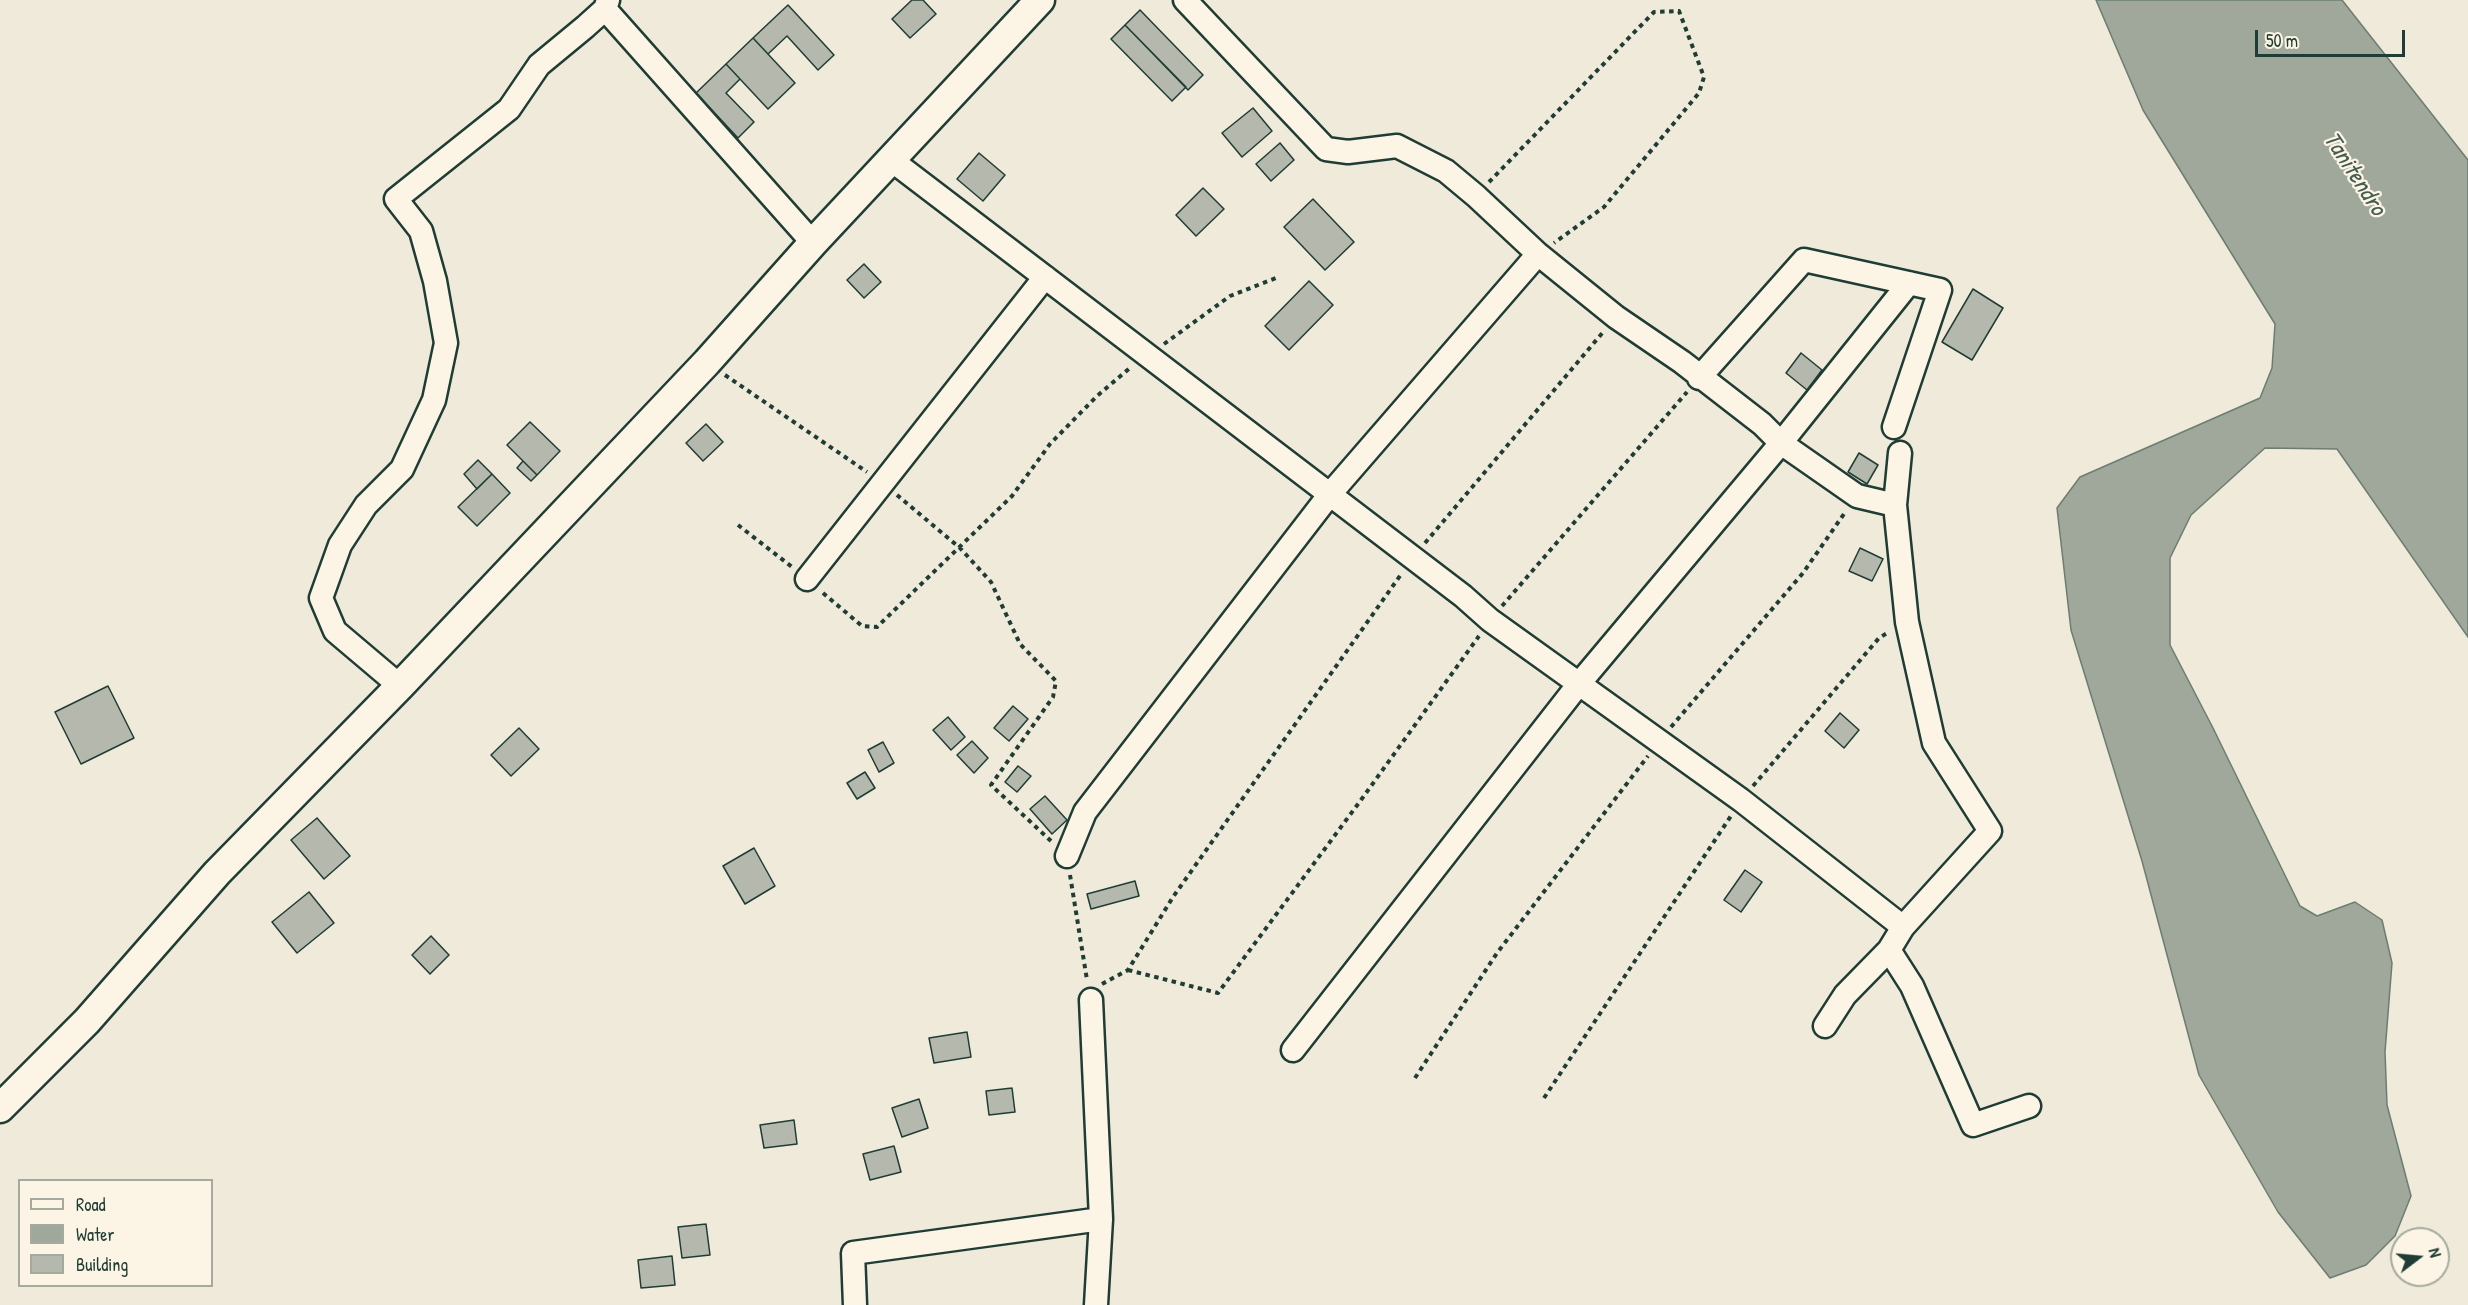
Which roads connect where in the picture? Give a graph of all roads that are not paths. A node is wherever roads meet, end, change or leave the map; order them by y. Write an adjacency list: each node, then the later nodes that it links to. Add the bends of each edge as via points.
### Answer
1 (1040, 0): 4 (main road)
2 (1185, 0): 6 (street, via 1326,149 1348,152 1397,146 1446,171)
3 (606, 4): 5 (street); 17 (street, via 539,65 509,109 396,199 421,231 446,343 434,400 402,469 366,505 340,545 321,598 335,631)
4 (890, 159): 5 (main road); 7 (street)
5 (813, 243): 17 (main road, via 707,362)
6 (1538, 254): 9 (street); 13 (street)
7 (1045, 278): 13 (street); 15 (street)
8 (1909, 283): 9 (street, via 1804,260); 10 (street, via 1940,290); 11 (street)
9 (1700, 378): 11 (street)
10 (1894, 427)
11 (1781, 443): 14 (street, via 1857,496); 16 (street)
12 (1900, 453): 14 (street)
13 (1330, 494): 16 (street); 18 (street, via 1085,812)
14 (1895, 505): 19 (street, via 1907,622 1934,743 1990,831)
15 (807, 579)
16 (1578, 685): 19 (street, via 1741,800); 23 (street)
17 (400, 686): 25 (main road, via 217,873 87,1021)
18 (1067, 856)
19 (1903, 927): 20 (street)
20 (1889, 950): 22 (street, via 1845,995); 24 (street, via 1912,986 1973,1125)
21 (1090, 995): 26 (street)
22 (1825, 1026)
23 (1293, 1050)
24 (2029, 1106)
25 (0, 1108)
26 (1101, 1219): 27 (street, via 853,1253); 28 (street)
27 (855, 1305)
28 (1096, 1305)

